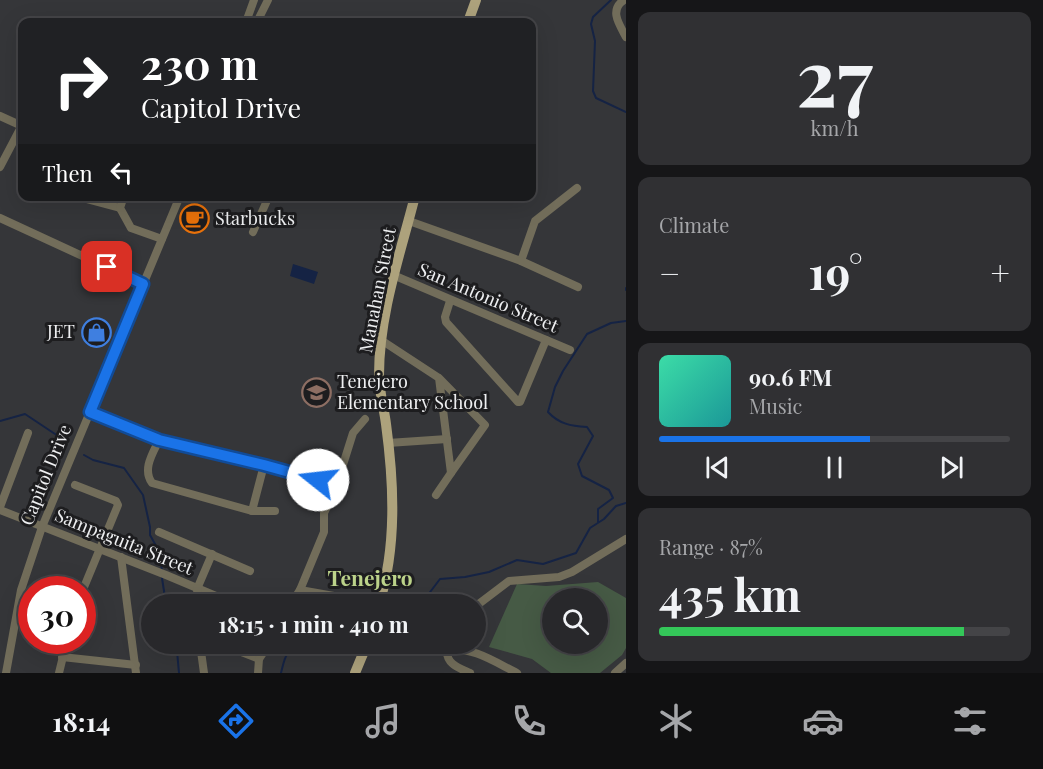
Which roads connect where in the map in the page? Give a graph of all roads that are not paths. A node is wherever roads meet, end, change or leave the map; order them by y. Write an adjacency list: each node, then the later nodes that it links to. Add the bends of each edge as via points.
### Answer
1 (254, 0): 5 (street)
2 (268, 0): 6 (street)
3 (476, 0): 7 (main road)
4 (624, 0): 8 (street, via 616,12)
5 (247, 18)
6 (259, 18)
7 (469, 18)
8 (626, 37)
9 (0, 116): 10 (street)
10 (18, 124)
11 (18, 133): 12 (street)
12 (0, 167)
13 (577, 188): 24 (street, via 535,221)
14 (94, 201): 19 (street)
15 (122, 201): 19 (street)
16 (178, 201): 23 (street, Capitol Drive)
17 (266, 201): 22 (street)
18 (414, 201): 21 (main road, Manahan Street)
19 (120, 208): 23 (street, via 131,228)
20 (0, 218): 26 (street)
21 (408, 221): 24 (street); 25 (main road, Manahan Street)
22 (253, 232)
23 (162, 239): 26 (street, Capitol Drive)
24 (521, 261): 27 (street)
25 (393, 275): 28 (street, San Antonio Street); 29 (main road, Manahan Street)
26 (143, 284): 33 (street, Capitol Drive)
27 (578, 287)
28 (450, 301): 30 (street, San Antonio Street); 30 (street, via 446,322 518,402)
29 (381, 340): 32 (street); 38 (main road, Manahan Street, via 379,376)
30 (546, 340): 31 (street, San Antonio Street)
31 (570, 350)
32 (439, 378): 36 (street); 40 (street, via 485,425)
33 (90, 412): 37 (street); 47 (street, Capitol Drive)
34 (365, 419): 42 (street, via 353,433)
35 (28, 433): 44 (street)
36 (447, 439): 38 (street); 40 (street)
37 (159, 440): 39 (street); 45 (street, via 149,462 152,483)
38 (388, 443): 61 (main road, Manahan Street, via 392,528)
39 (264, 465): 42 (street); 45 (street)
40 (451, 473): 43 (street)
41 (75, 485): 50 (street, via 118,505)
42 (336, 485): 56 (street, via 324,513 324,532)
43 (436, 495)
44 (0, 509): 47 (street, Sampaguita Street)
45 (252, 511): 46 (street)
46 (275, 511)
47 (42, 527): 50 (street, Sampaguita Street); 63 (street, Capitol Drive)
48 (159, 532): 51 (street)
49 (626, 539): 62 (street, via 572,572 559,577 509,581)
50 (100, 550): 52 (street, Sampaguita Street); 54 (street)
51 (212, 554): 53 (street); 55 (street)
52 (121, 557): 55 (street, Sampaguita Street); 74 (street)
53 (250, 571)
54 (89, 576)
55 (197, 589): 57 (street); 58 (street, Sampaguita Street)
56 (300, 590): 59 (street); 60 (street)
57 (197, 594)
58 (210, 594)
59 (297, 594)
60 (323, 594)
61 (381, 594)
62 (486, 598)
63 (4, 654): 75 (street, Capitol Drive)
64 (63, 654): 71 (street)
65 (201, 654): 77 (street)
66 (246, 654): 72 (street)
67 (262, 654): 72 (street)
68 (364, 654): 79 (main road)
69 (446, 654): 80 (street, via 450,662)
70 (477, 654): 81 (street)
71 (62, 657): 74 (street); 76 (street)
72 (259, 659): 78 (street)
73 (626, 663): 82 (street)
74 (136, 669)
75 (6, 673)
76 (59, 673)
77 (204, 673)
78 (258, 673)
79 (356, 673)
80 (470, 673)
81 (517, 673)
82 (615, 673)

